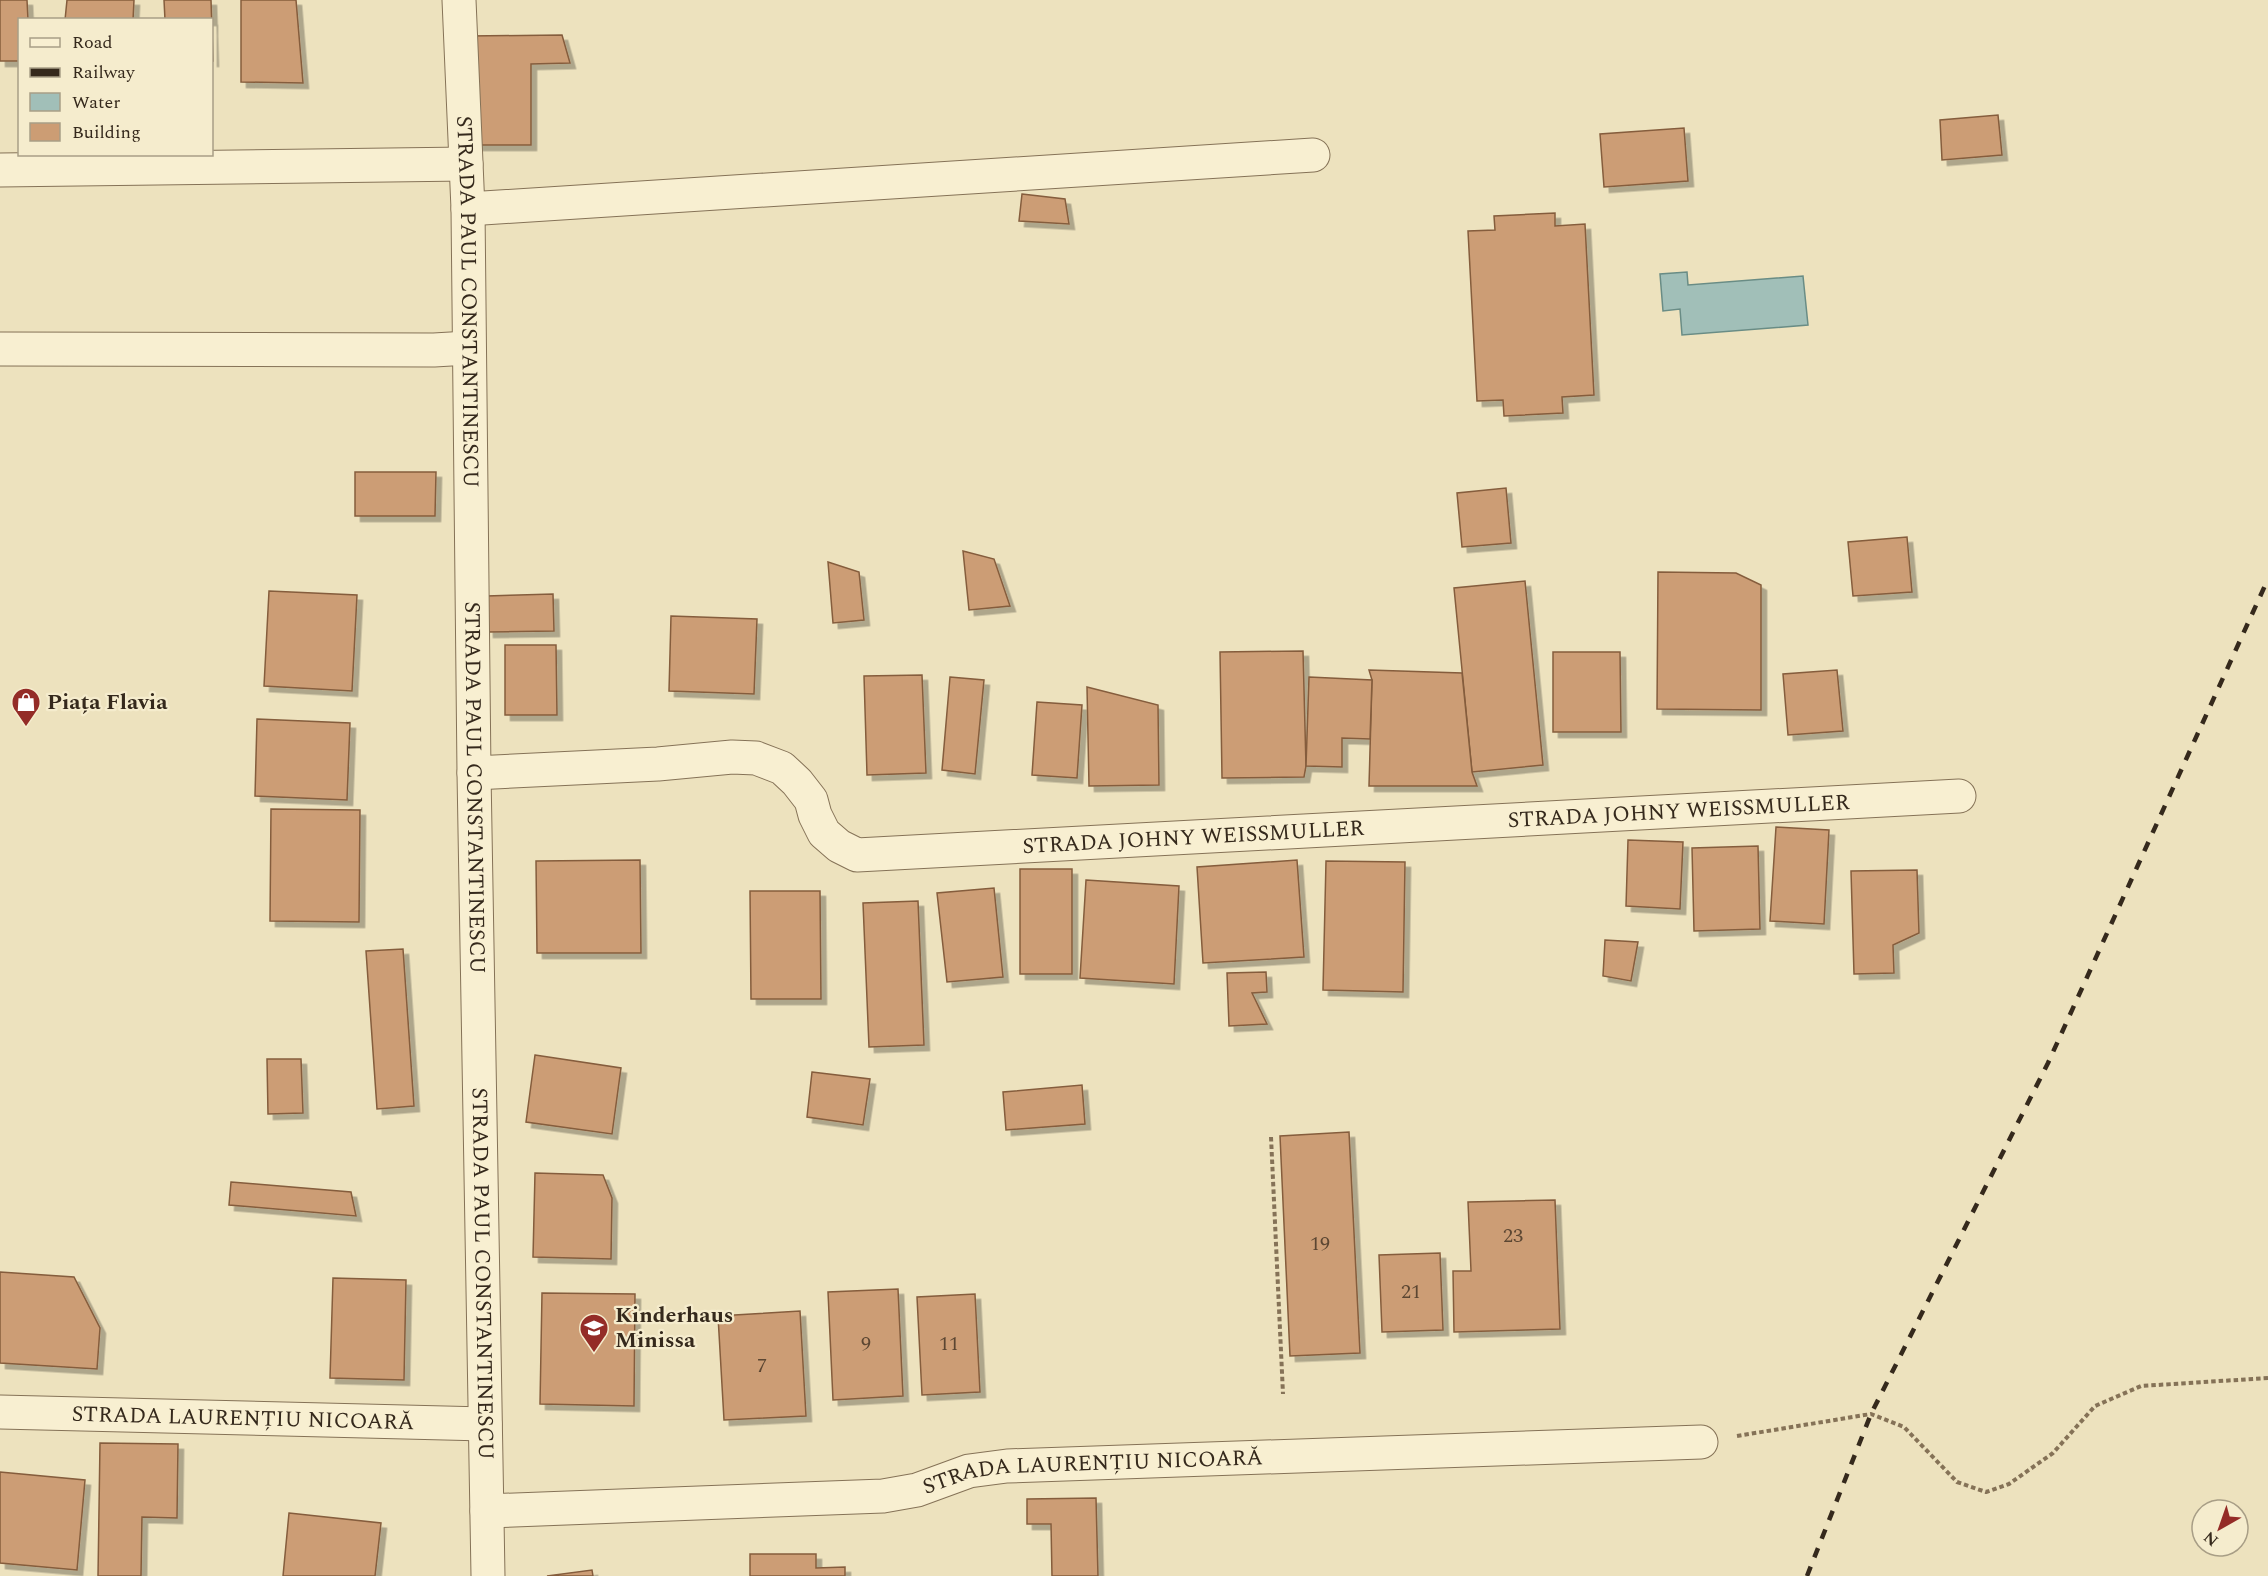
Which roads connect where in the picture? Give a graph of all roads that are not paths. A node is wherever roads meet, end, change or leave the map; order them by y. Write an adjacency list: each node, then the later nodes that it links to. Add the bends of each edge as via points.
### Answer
1 (459, 0): 3 (street, STRADA PAUL CONSTANTINESCU)
2 (1313, 155): 5 (street)
3 (466, 164): 4 (street); 5 (street, STRADA PAUL CONSTANTINESCU)
4 (0, 170)
5 (468, 209): 6 (street, STRADA PAUL CONSTANTINESCU)
6 (468, 348): 7 (street); 8 (street, STRADA PAUL CONSTANTINESCU)
7 (0, 349)
8 (474, 773): 9 (street, STRADA JOHNY WEISSMULLER, via 756,758 782,768 797,782 811,800 824,833 857,855); 11 (street, STRADA PAUL CONSTANTINESCU)
9 (1959, 796)
10 (0, 1412): 11 (street, STRADA LAURENȚIU NICOARĂ)
11 (486, 1424): 13 (street, STRADA PAUL CONSTANTINESCU)
12 (1701, 1442): 13 (street, STRADA LAURENȚIU NICOARĂ, via 1007,1466 969,1471 917,1491 883,1496)
13 (487, 1511): 14 (street, STRADA PAUL CONSTANTINESCU)
14 (488, 1576)

